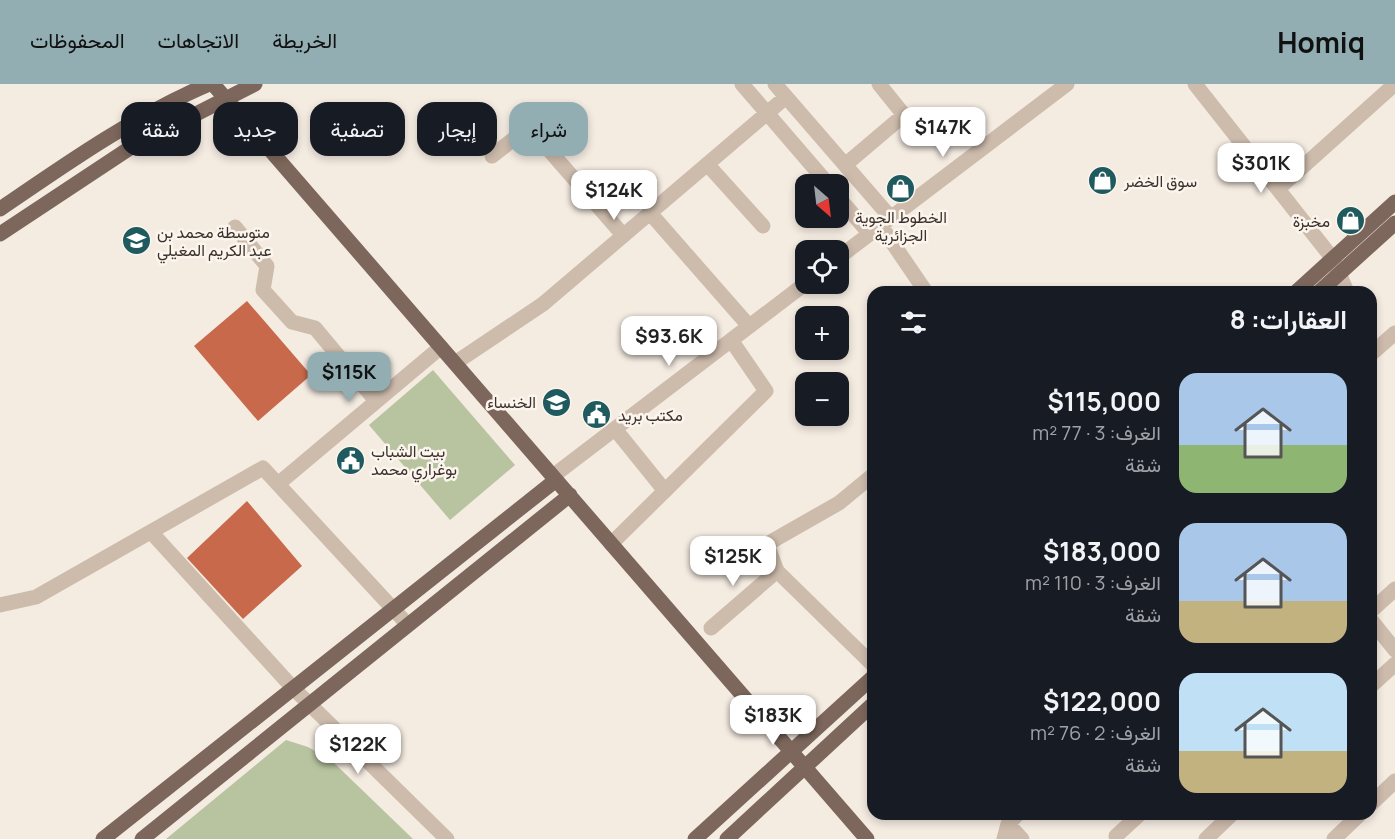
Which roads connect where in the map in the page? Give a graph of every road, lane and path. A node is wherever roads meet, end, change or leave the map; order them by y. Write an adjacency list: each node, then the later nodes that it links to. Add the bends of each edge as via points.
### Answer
1 (253, 84): 10 (main road)
2 (742, 84): 11 (street)
3 (775, 84): 9 (street)
4 (879, 84): 14 (street, via 904,115)
5 (1067, 84): 23 (street)
6 (1195, 84): 16 (street)
7 (1395, 84): 16 (street)
8 (204, 85): 10 (main road); 19 (main road, via 72,160)
9 (786, 97): 11 (street); 14 (street)
10 (225, 98): 25 (main road, via 133,146); 38 (main road)
11 (767, 113): 13 (street); 15 (street)
12 (497, 152): 26 (street, via 529,128)
13 (707, 165): 20 (street); 22 (street)
14 (845, 165): 23 (street)
15 (819, 174)
16 (1278, 189): 28 (street)
17 (1395, 202): 28 (main road)
18 (849, 204): 23 (street)
19 (0, 209)
20 (650, 213): 26 (street); 35 (street)
21 (1395, 223): 29 (main road)
22 (763, 226)
23 (881, 226): 27 (street); 30 (street)
24 (235, 227): 41 (street, via 267,266 263,290 292,322 315,328)
25 (0, 234)
26 (623, 236): 40 (street, via 543,304)
27 (849, 250)
28 (1333, 259): 29 (street); 31 (main road)
29 (1341, 273): 32 (main road); 33 (street)
30 (922, 286)
31 (1303, 286)
32 (1326, 286)
33 (1345, 286)
34 (795, 291): 35 (street)
35 (749, 326): 37 (street)
36 (1395, 333): 39 (street)
37 (731, 340): 42 (street); 46 (street, via 766,391)
38 (441, 347): 40 (main road); 41 (street)
39 (1377, 349)
40 (455, 363): 43 (main road)
41 (376, 401): 45 (street)
42 (615, 429): 43 (street); 46 (street)
43 (554, 478): 47 (main road); 54 (main road)
44 (867, 480): 50 (street, via 839,503 767,544)
45 (278, 484): 48 (street, via 263,468); 54 (street)
46 (665, 491): 49 (street)
47 (570, 495): 49 (main road); 55 (main road)
48 (151, 532): 52 (street, via 36,597); 63 (street)
49 (611, 543): 66 (main road)
50 (777, 571): 56 (street); 59 (street)
51 (1395, 590): 53 (street)
52 (0, 605)
53 (1377, 606)
54 (393, 609): 55 (street); 63 (main road)
55 (408, 625): 64 (main road)
56 (711, 628)
57 (1377, 628): 58 (street)
58 (1395, 650)
59 (867, 659)
60 (1395, 664): 61 (street)
61 (1377, 680)
62 (867, 683): 66 (main road)
63 (293, 688): 64 (street); 76 (main road)
64 (309, 705): 77 (main road); 78 (street)
65 (867, 710): 67 (main road)
66 (792, 752): 67 (main road); 79 (main road)
67 (805, 767): 80 (main road); 81 (main road)
68 (1395, 781): 69 (street)
69 (1377, 798)
70 (1013, 820): 82 (street)
71 (1013, 820): 83 (street)
72 (1133, 820): 75 (street)
73 (1226, 820): 84 (street)
74 (1354, 820): 85 (street)
75 (1116, 836)
76 (102, 839)
77 (142, 839)
78 (447, 839)
79 (695, 839)
80 (727, 839)
81 (867, 839)
82 (1004, 839)
83 (1022, 839)
84 (1206, 839)
85 (1334, 839)

